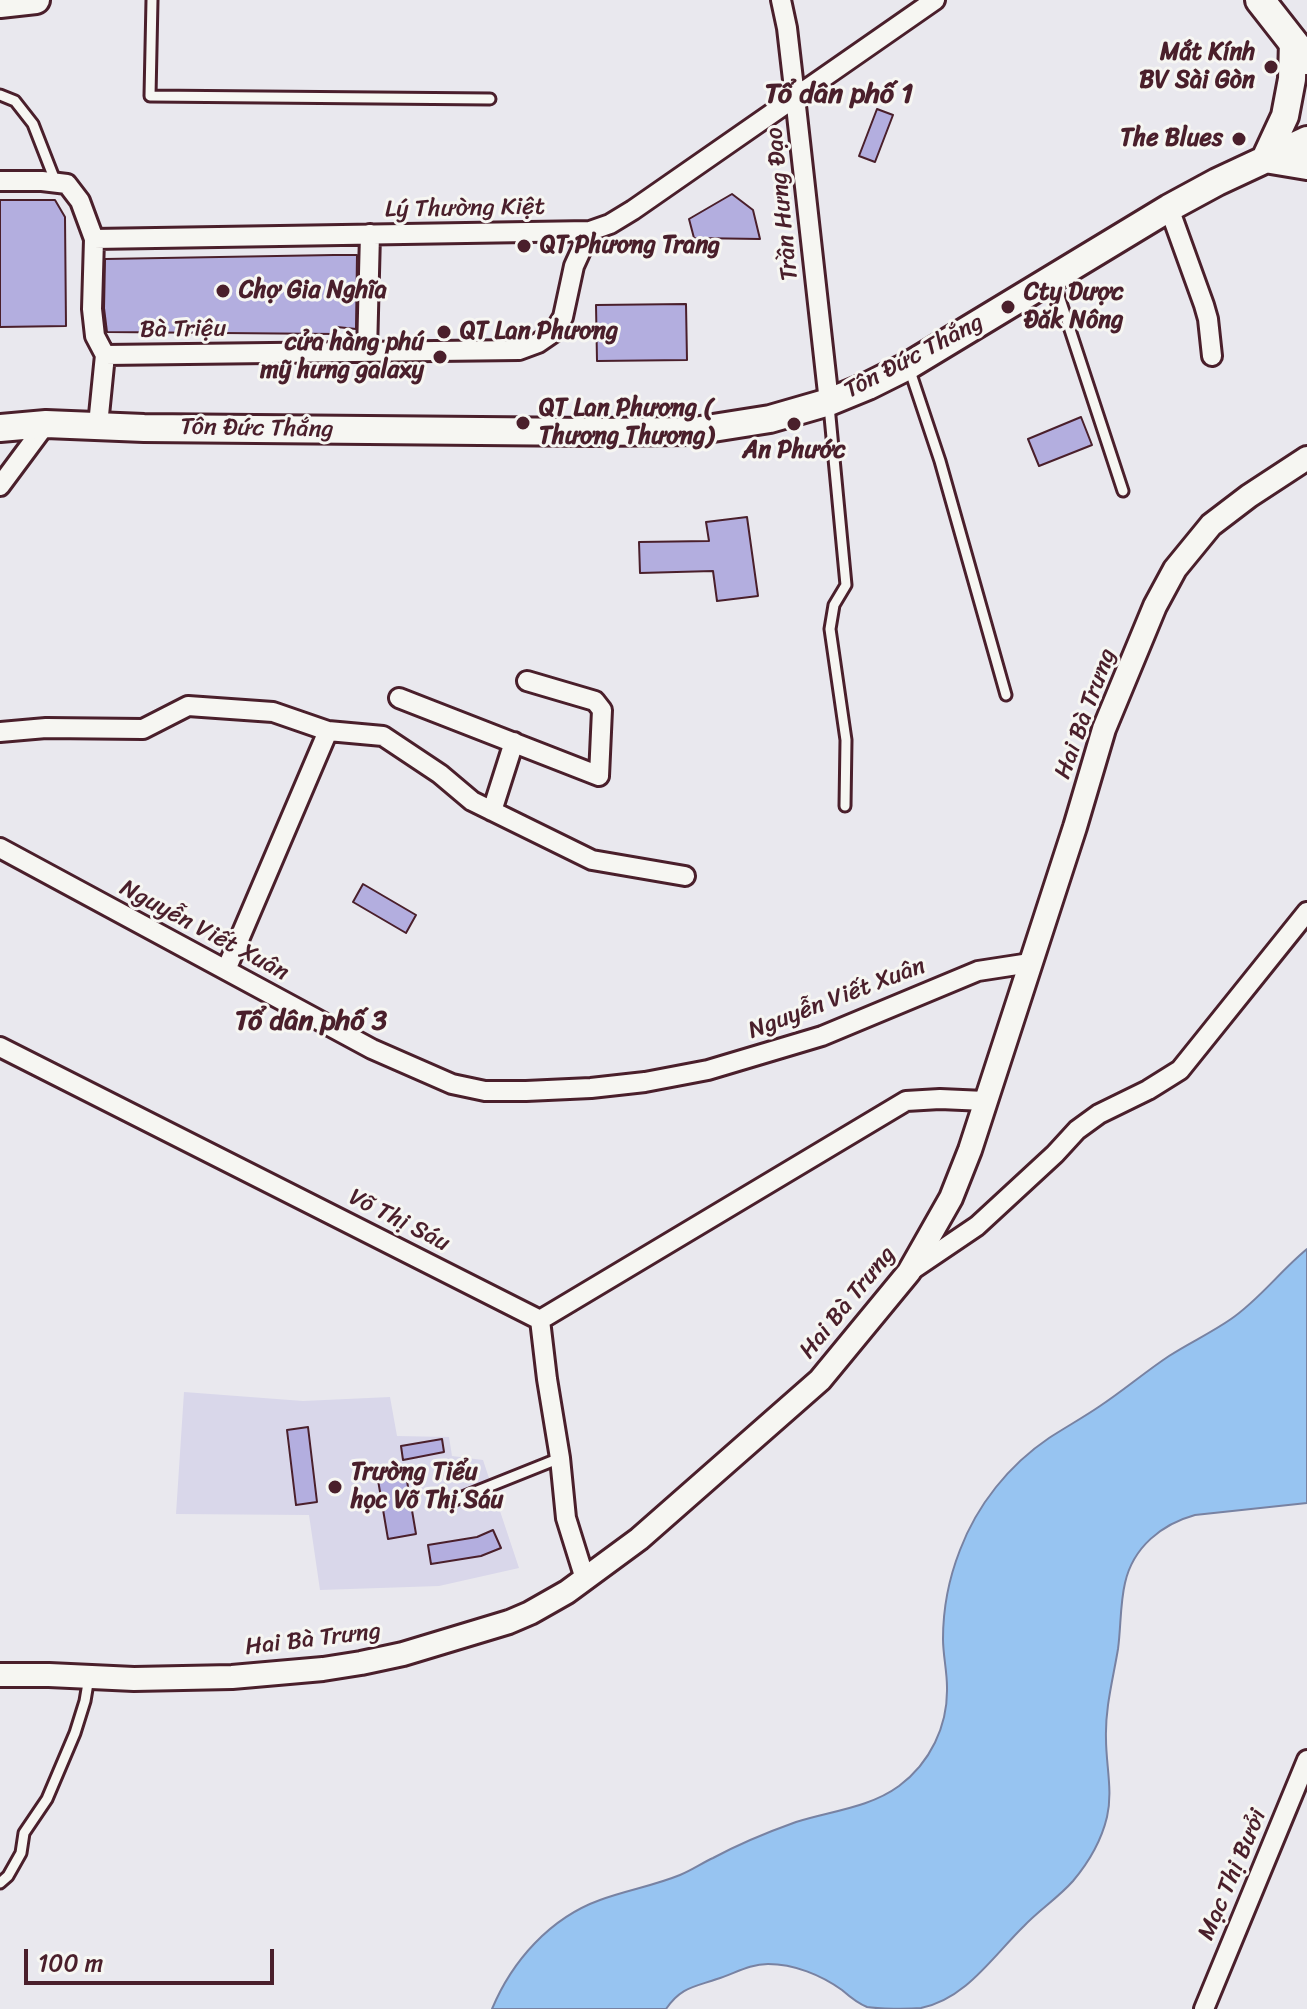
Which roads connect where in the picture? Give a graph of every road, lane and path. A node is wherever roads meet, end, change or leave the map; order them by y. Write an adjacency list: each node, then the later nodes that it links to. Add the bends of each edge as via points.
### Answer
1 (36, 0): 6 (main road)
2 (152, 0): 10 (lane, via 150,96)
3 (781, 0): 9 (street, Trần Hưng Đạo)
4 (935, 0): 9 (street, Lý Thường Kiệt)
5 (1260, 0): 7 (main road)
6 (0, 4)
7 (1300, 51): 12 (main road, via 1285,116)
8 (0, 95): 15 (lane, via 15,101 33,124)
9 (795, 97): 17 (street, Lý Thường Kiệt, via 633,210); 25 (street, Trần Hưng Đạo)
10 (490, 99)
11 (1307, 140): 12 (main road, Tôn Đức Thắng)
12 (1265, 159): 13 (main road); 16 (main road, Tôn Đức Thắng)
13 (1307, 166)
14 (0, 181): 15 (street)
15 (56, 183): 19 (street, via 67,184 80,201)
16 (1169, 208): 20 (main road, Tôn Đức Thắng); 23 (street, via 1204,305)
17 (590, 231): 18 (street, Lý Thường Kiệt); 21 (street, Bà Triệu, via 574,266 563,317 538,343 519,350)
18 (370, 234): 19 (street, Lý Thường Kiệt); 21 (street)
19 (94, 239): 22 (street, via 92,309 95,336)
20 (1053, 278): 24 (main road, Tôn Đức Thắng); 31 (lane)
21 (367, 352): 22 (street, Bà Triệu)
22 (105, 355): 27 (street)
23 (1212, 356)
24 (908, 366): 25 (main road, Tôn Đức Thắng); 33 (lane)
25 (829, 402): 27 (main road, Tôn Đức Thắng, via 770,419 694,431); 38 (lane, via 846,585 834,605 830,629 846,740)
26 (46, 424): 27 (main road, Tôn Đức Thắng); 28 (main road, Tôn Đức Thắng); 30 (street)
27 (98, 425)
28 (0, 428)
29 (1307, 458): 43 (street, Hai Bà Trưng, via 1211,525 1175,569 1104,729)
30 (0, 486)
31 (1123, 491)
32 (527, 681): 37 (street, via 595,701 602,710 599,776)
33 (1006, 695)
34 (399, 698): 37 (street)
35 (328, 731): 36 (street, via 273,712 188,706 143,729); 39 (street, via 383,736); 44 (street)
36 (0, 732)
37 (514, 742): 39 (street)
38 (845, 806)
39 (492, 811): 41 (street, via 592,860)
40 (0, 848): 44 (street, Nguyễn Viết Xuân)
41 (685, 876)
42 (1307, 912): 47 (street, via 1180,1070 1077,1130 977,1226)
43 (1030, 963): 44 (street, Nguyễn Viết Xuân, via 978,971 822,1036 708,1070 645,1082 526,1091 452,1084 372,1049); 46 (street, Hai Bà Trưng)
44 (226, 970)
45 (0, 1047): 48 (street, Võ Thị Sáu)
46 (985, 1101): 47 (street, Hai Bà Trưng, via 951,1198); 48 (street, via 906,1101)
47 (909, 1272): 51 (street, Hai Bà Trưng, via 820,1380 639,1539)
48 (540, 1320): 49 (street)
49 (560, 1458): 50 (lane); 51 (street, via 566,1518)
50 (455, 1500)
51 (585, 1579): 53 (street, Hai Bà Trưng, via 509,1622 361,1663 232,1677)
52 (0, 1675): 53 (street, Hai Bà Trưng)
53 (89, 1677): 55 (lane, via 75,1733 47,1799)
54 (1307, 1760): 56 (street, Mạc Thị Bưởi)
55 (0, 1883)
56 (1204, 2009)

